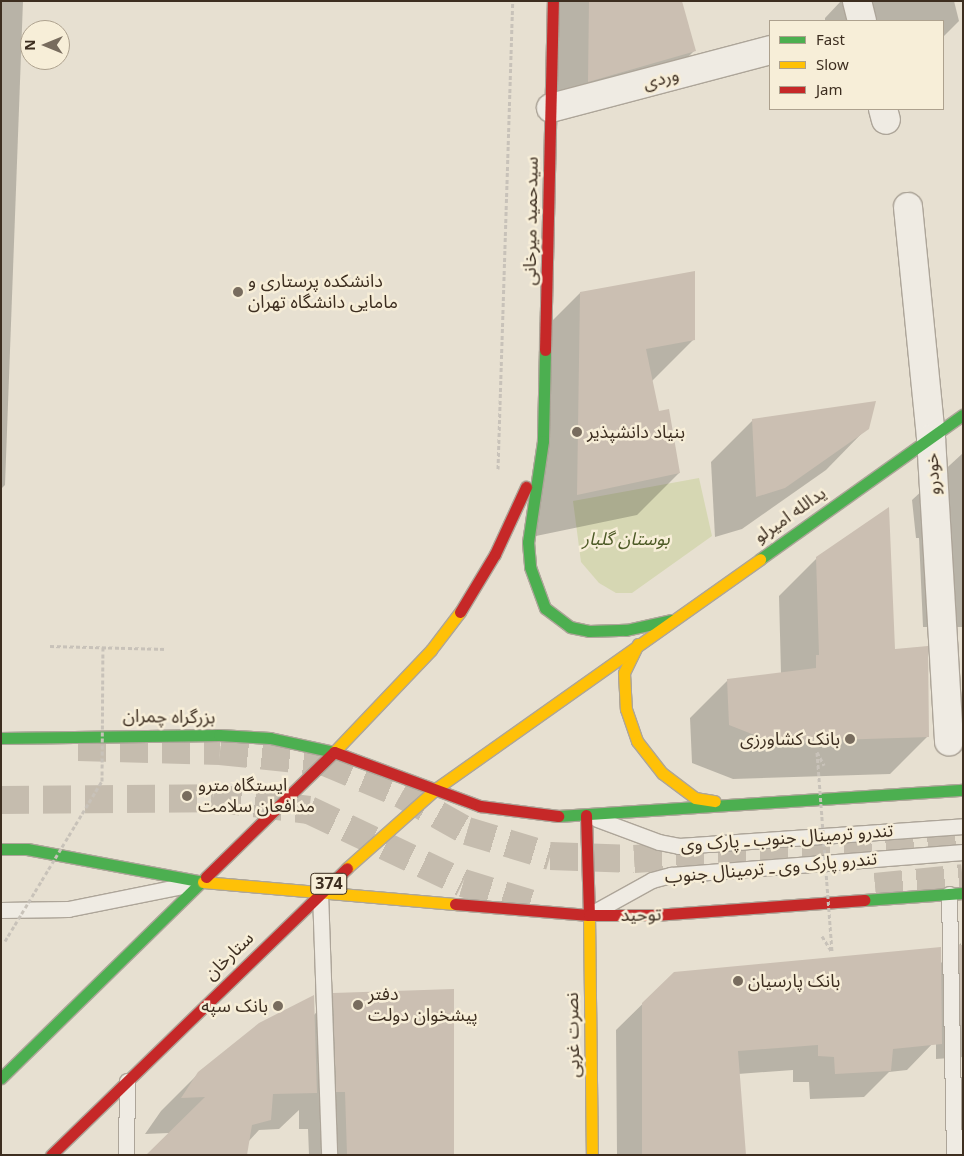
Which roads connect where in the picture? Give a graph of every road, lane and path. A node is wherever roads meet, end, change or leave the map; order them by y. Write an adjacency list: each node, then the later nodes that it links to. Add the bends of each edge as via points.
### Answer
1 (513, 1): 11 (path)
2 (553, 1): 6 (main road, سیدحمید میرخانی)
3 (857, 1): 4 (street)
4 (862, 20)
5 (769, 50): 6 (street, وردی)
6 (551, 108): 10 (main road, سیدحمید میرخانی)
7 (908, 207): 9 (street, خودرو)
8 (963, 415): 9 (main road, یدالله امیرلو)
9 (931, 438): 12 (main road, یدالله امیرلو); 18 (street, خودرو)
10 (544, 441): 12 (main road, via 528,542 530,568 545,608 570,627 589,631 626,630); 19 (main road, via 508,530 463,608 431,650)
11 (498, 475)
12 (672, 620): 13 (main road, یدالله امیرلو)
13 (638, 644): 21 (main road, یدالله امیرلو); 23 (main road, via 624,673 626,708 637,741 662,773 695,798)
14 (50, 646): 15 (path)
15 (103, 646): 16 (path); 33 (path, bridge, via 102,780)
16 (167, 649)
17 (1, 738): 19 (main road, بزرگراه چمران, via 219,735 270,738)
18 (949, 741)
19 (334, 752): 21 (main road); 28 (main road)
20 (817, 752): 34 (path, bridge)
21 (437, 788): 24 (main road, via 480,806 508,812); 29 (main road, ستارخان / 374)
22 (963, 790): 23 (main road)
23 (736, 804): 24 (main road)
24 (586, 815): 25 (lane, تندرو ترمینال جنوب ـ پارک وی, via 659,842 679,846); 32 (main road, نصرت غربی)
25 (963, 826)
26 (1, 848): 28 (main road, via 27,849)
27 (963, 852): 32 (lane, تندرو پارک وی ـ ترمینال جنوب, via 671,875 652,880)
28 (203, 882): 29 (main road, توحید); 31 (lane, via 68,909); 35 (main road)
29 (320, 892): 32 (main road, توحید); 36 (main road, ستارخان / 374); 39 (lane)
30 (956, 894): 32 (main road, توحید, via 654,916); 41 (lane)
31 (1, 910)
32 (589, 916): 40 (main road, نصرت غربی)
33 (3, 940)
34 (832, 952)
35 (4, 1069)
36 (127, 1080): 37 (main road, ستارخان / 374); 38 (lane)
37 (51, 1155)
38 (126, 1155)
39 (329, 1155)
40 (592, 1155)
41 (954, 1155)

